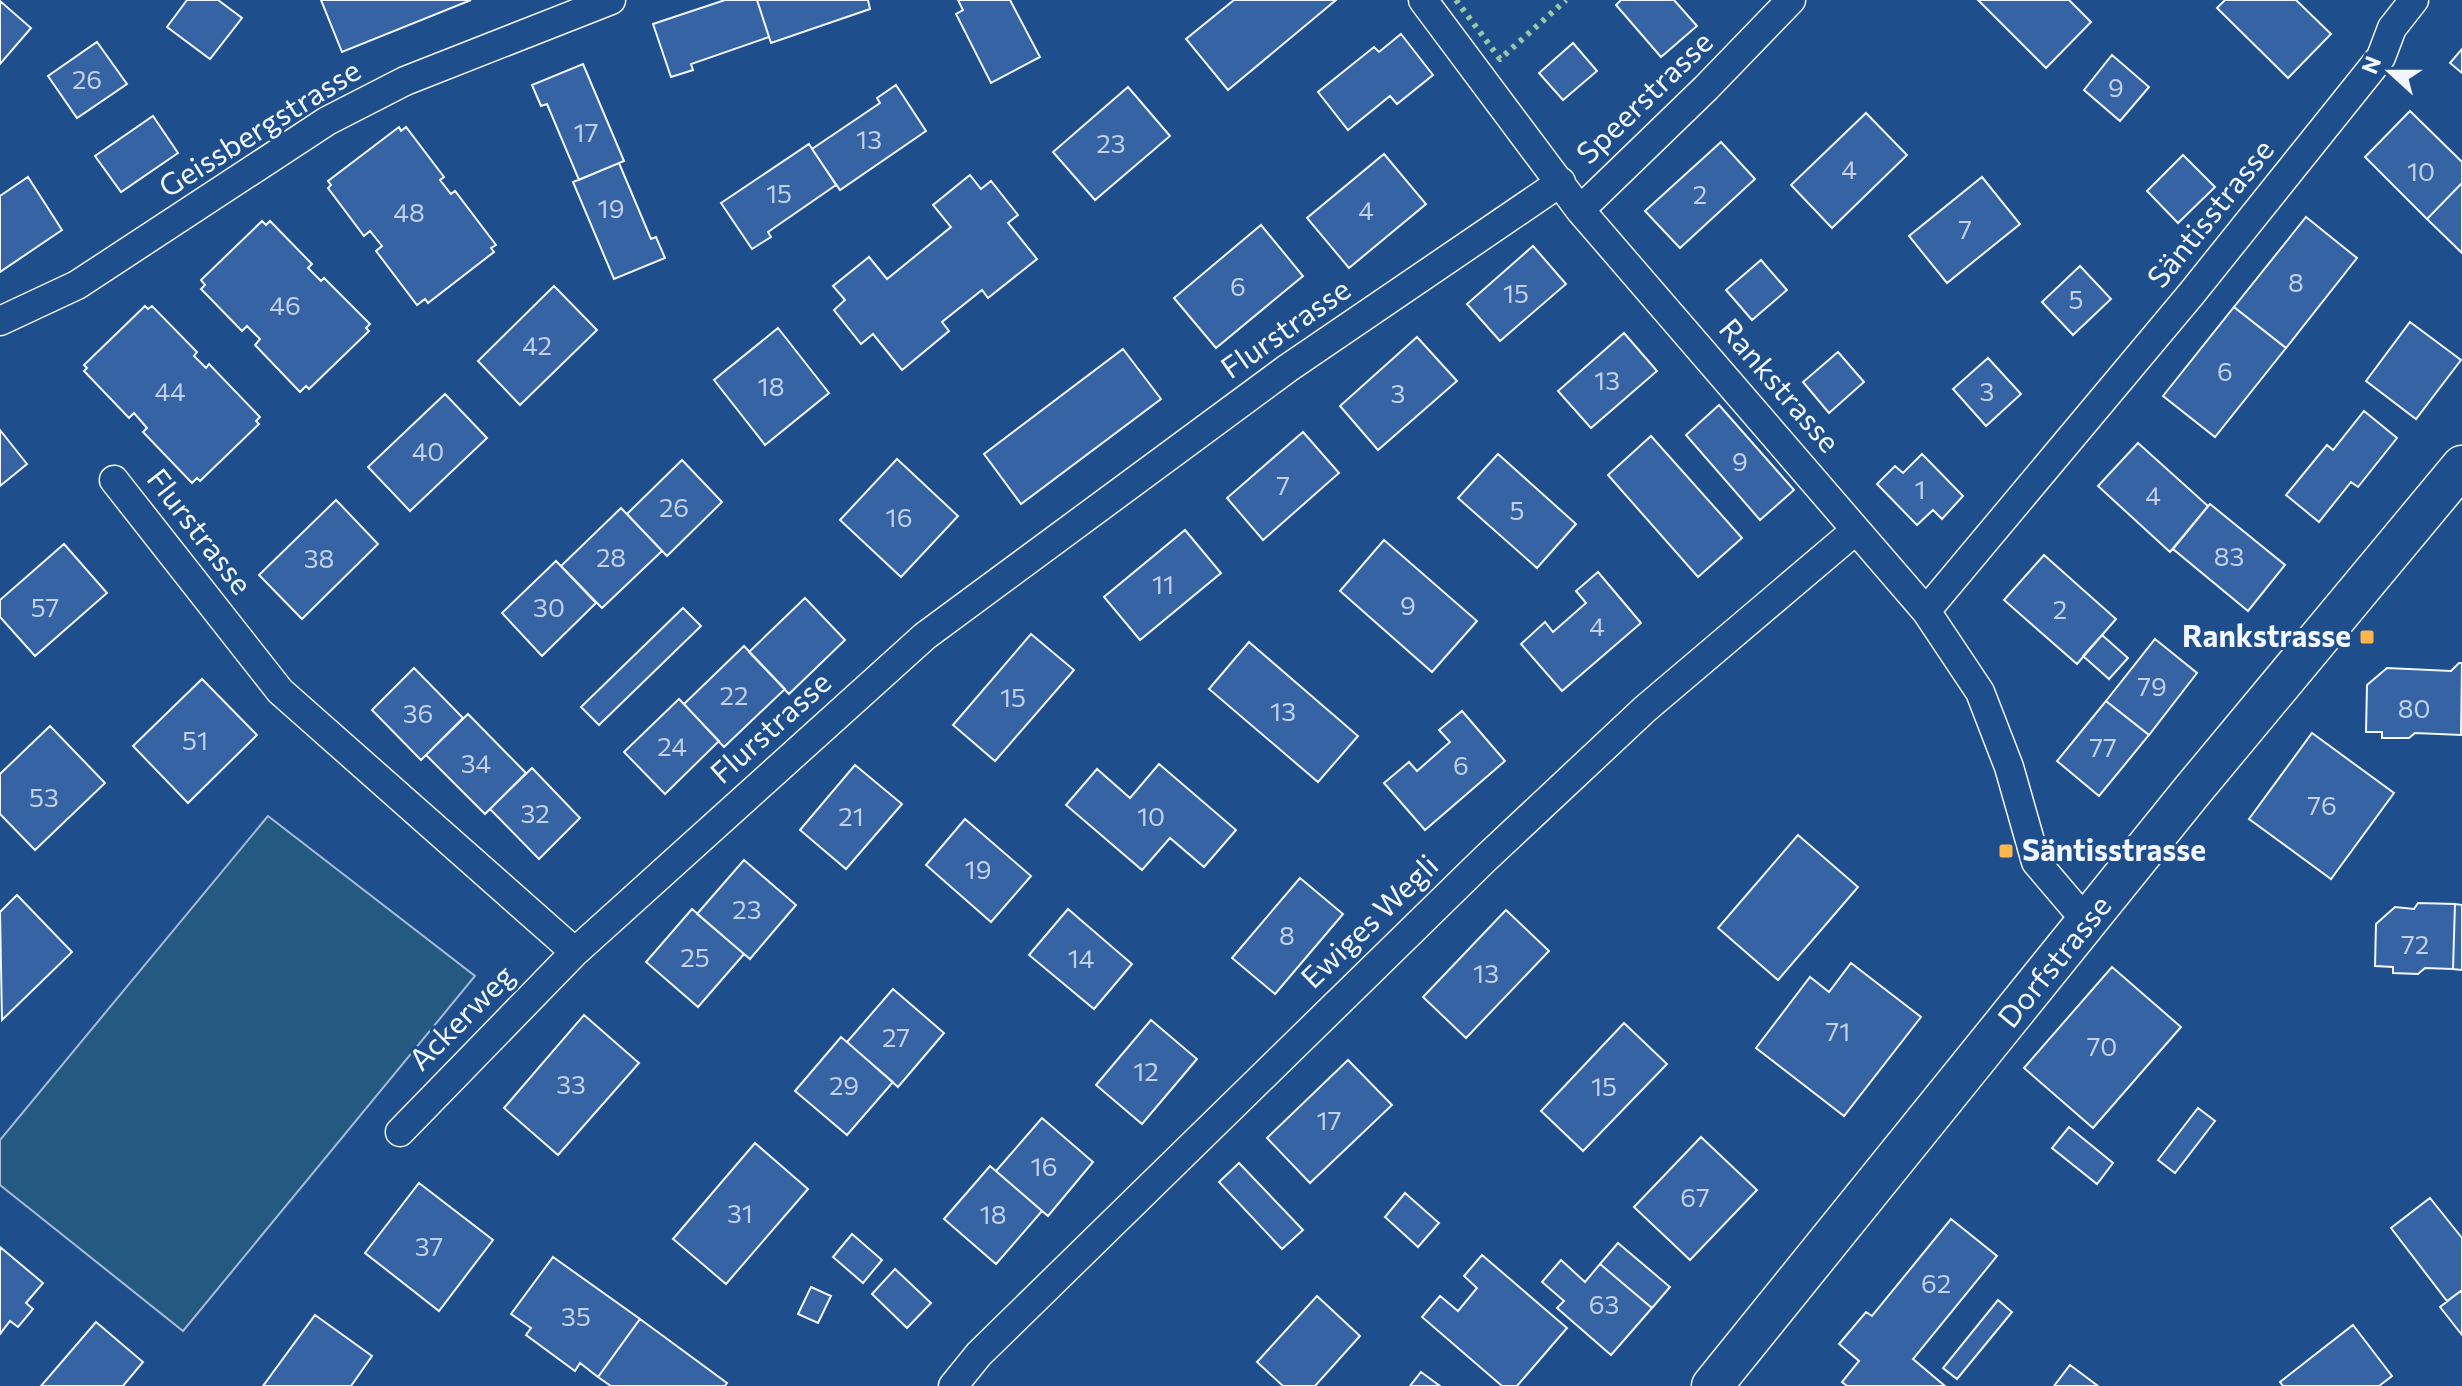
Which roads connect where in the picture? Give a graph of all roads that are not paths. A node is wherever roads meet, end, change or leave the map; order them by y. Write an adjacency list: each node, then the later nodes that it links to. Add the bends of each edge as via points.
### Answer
1 (611, 0): 7 (street, Geissbergstrasse, via 405,81 327,121 77,285)
2 (1423, 0): 5 (street, Rankstrasse)
3 (1791, 0): 6 (street, Speerstrasse)
4 (2414, 0): 11 (street, Säntisstrasse, via 2392,28 2381,57)
5 (1561, 182): 6 (street, Rankstrasse); 13 (street, Flurstrasse, via 1288,368 925,636)
6 (1580, 210): 10 (street, Rankstrasse)
7 (0, 321)
8 (2462, 466): 12 (main road, Dorfstrasse)
9 (114, 480): 13 (street, Flurstrasse, via 280,691)
10 (1856, 530): 11 (street, Rankstrasse); 15 (street, Ewiges Wegli, via 1645,709 1455,888 1035,1298)
11 (1926, 611): 12 (street, Rankstrasse, via 1980,692 2009,767 2036,862)
12 (2087, 922): 16 (main road, Dorfstrasse)
13 (575, 952): 14 (street, Ackerweg)
14 (400, 1132)
15 (953, 1386)
16 (1712, 1386)

